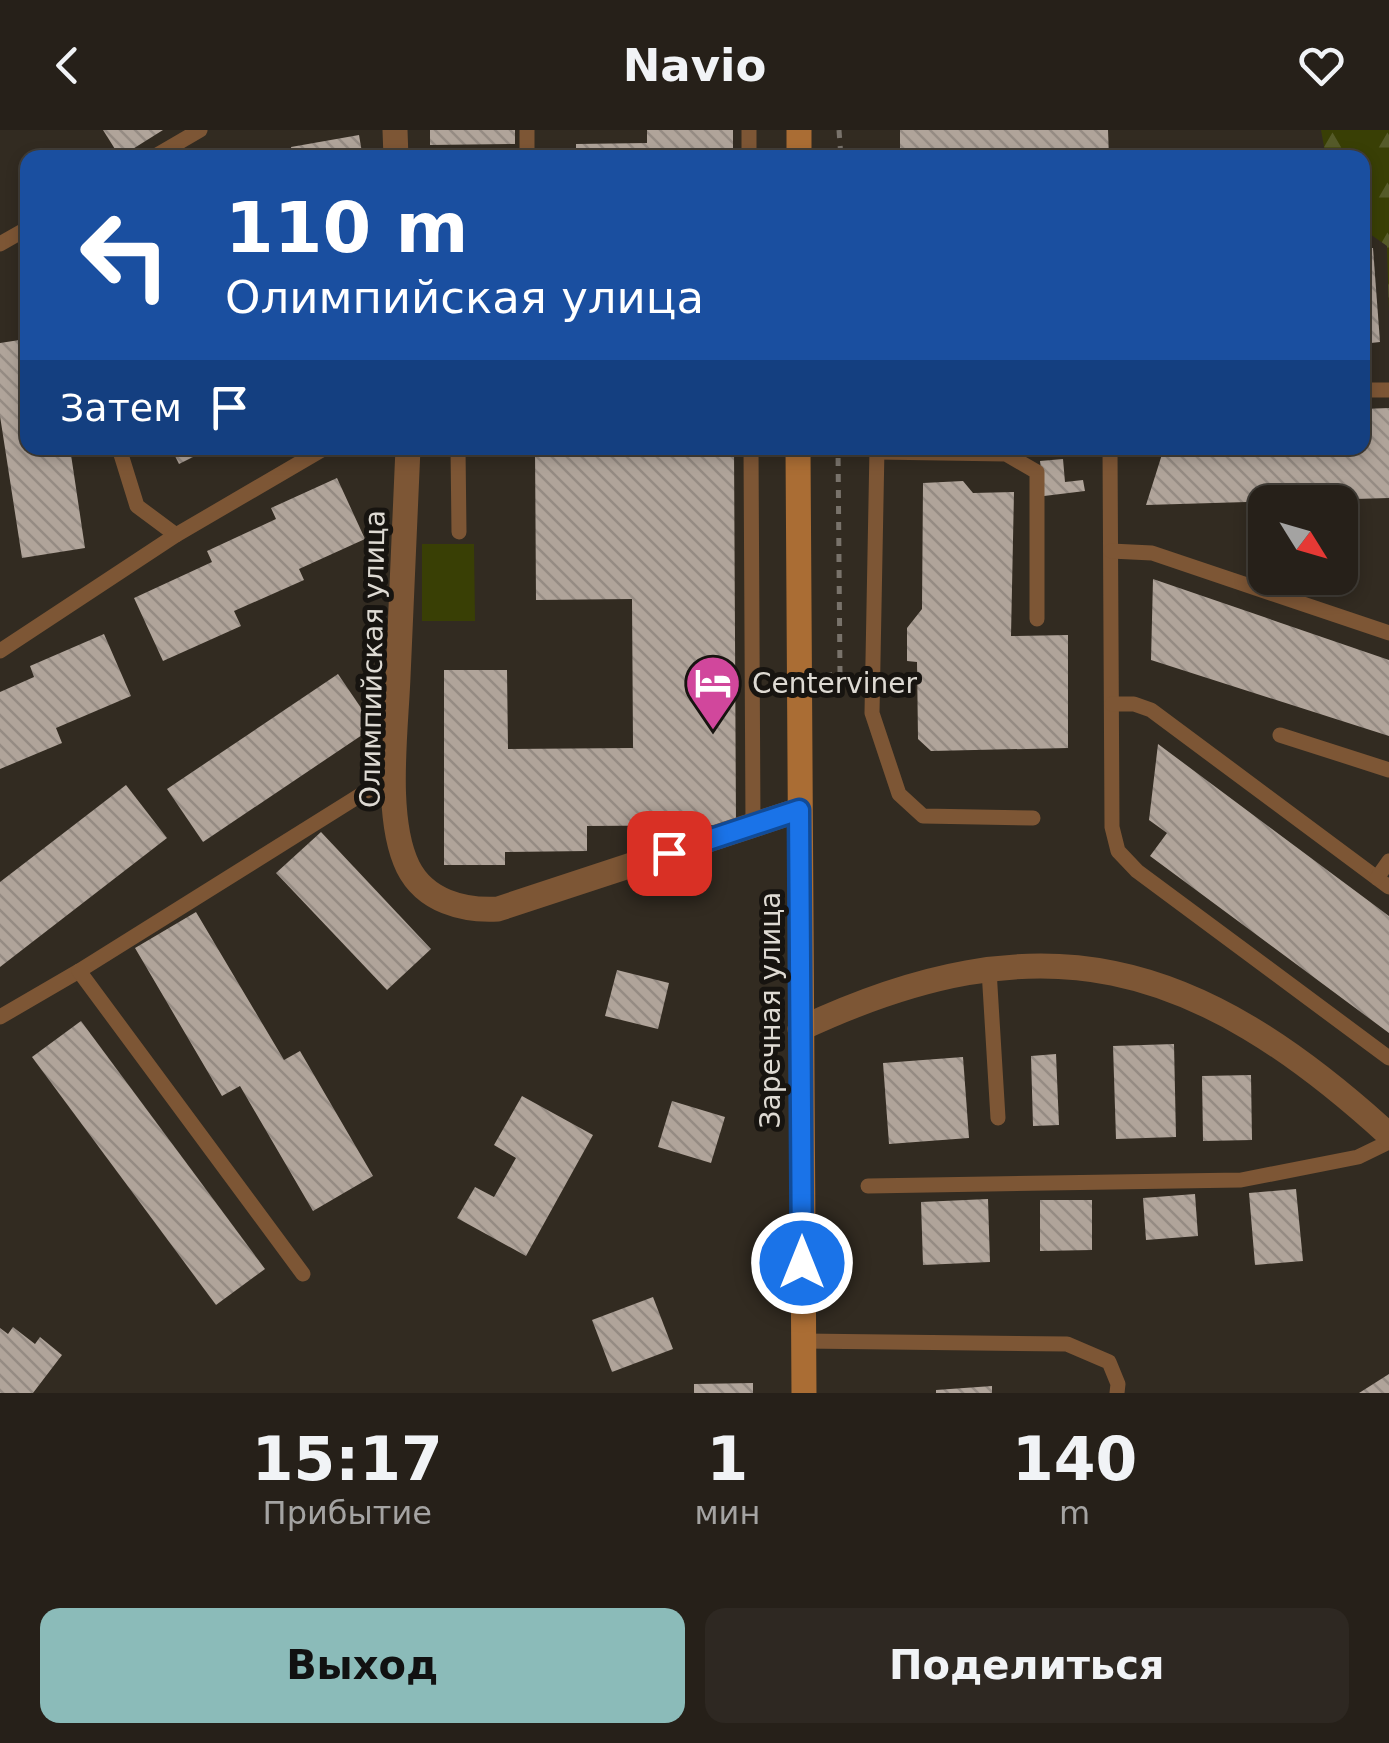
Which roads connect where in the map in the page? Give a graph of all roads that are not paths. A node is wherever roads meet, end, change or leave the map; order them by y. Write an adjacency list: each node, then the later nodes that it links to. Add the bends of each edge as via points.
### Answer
1 (200, 130): 2 (lane)
2 (166, 150)
3 (121, 455): 13 (lane, via 137,506)
4 (313, 455): 13 (lane)
5 (408, 455): 21 (street, Олимпийская улица)
6 (458, 455): 12 (lane)
7 (751, 455): 24 (lane)
8 (798, 455): 22 (main road, Заречная улица)
9 (876, 455): 23 (lane, via 872,713 899,794 923,816)
10 (1008, 455): 15 (lane, via 1037,472)
11 (1110, 455): 14 (lane)
12 (458, 532)
13 (176, 535): 17 (lane)
14 (1111, 551): 16 (lane, via 1152,553); 18 (lane)
15 (1037, 619)
16 (1389, 634)
17 (0, 651)
18 (1112, 704): 26 (lane, via 1151,710); 31 (lane, via 1112,828 1118,851)
19 (1280, 735): 20 (lane)
20 (1389, 770)
21 (394, 774): 24 (street, Олимпийская улица, via 408,868 424,889 470,911 498,909); 28 (lane)
22 (799, 810): 24 (street, Олимпийская улица); 30 (main road, Заречная улица)
23 (1034, 818)
24 (753, 825)
25 (1389, 861): 26 (lane)
26 (1383, 882)
27 (989, 970): 30 (street, via 899,988); 32 (lane); 33 (street, via 1092,967 1173,988 1306,1066)
28 (79, 971): 29 (lane); 35 (lane)
29 (0, 1017)
30 (800, 1029): 36 (main road, Заречная улица)
31 (1389, 1058)
32 (998, 1118)
33 (1389, 1139): 34 (lane, via 1358,1156 1241,1180)
34 (868, 1186)
35 (303, 1274)
36 (802, 1341): 37 (main road, Заречная улица); 38 (lane, via 1067,1344 1110,1362)
37 (804, 1393)
38 (1117, 1393)

